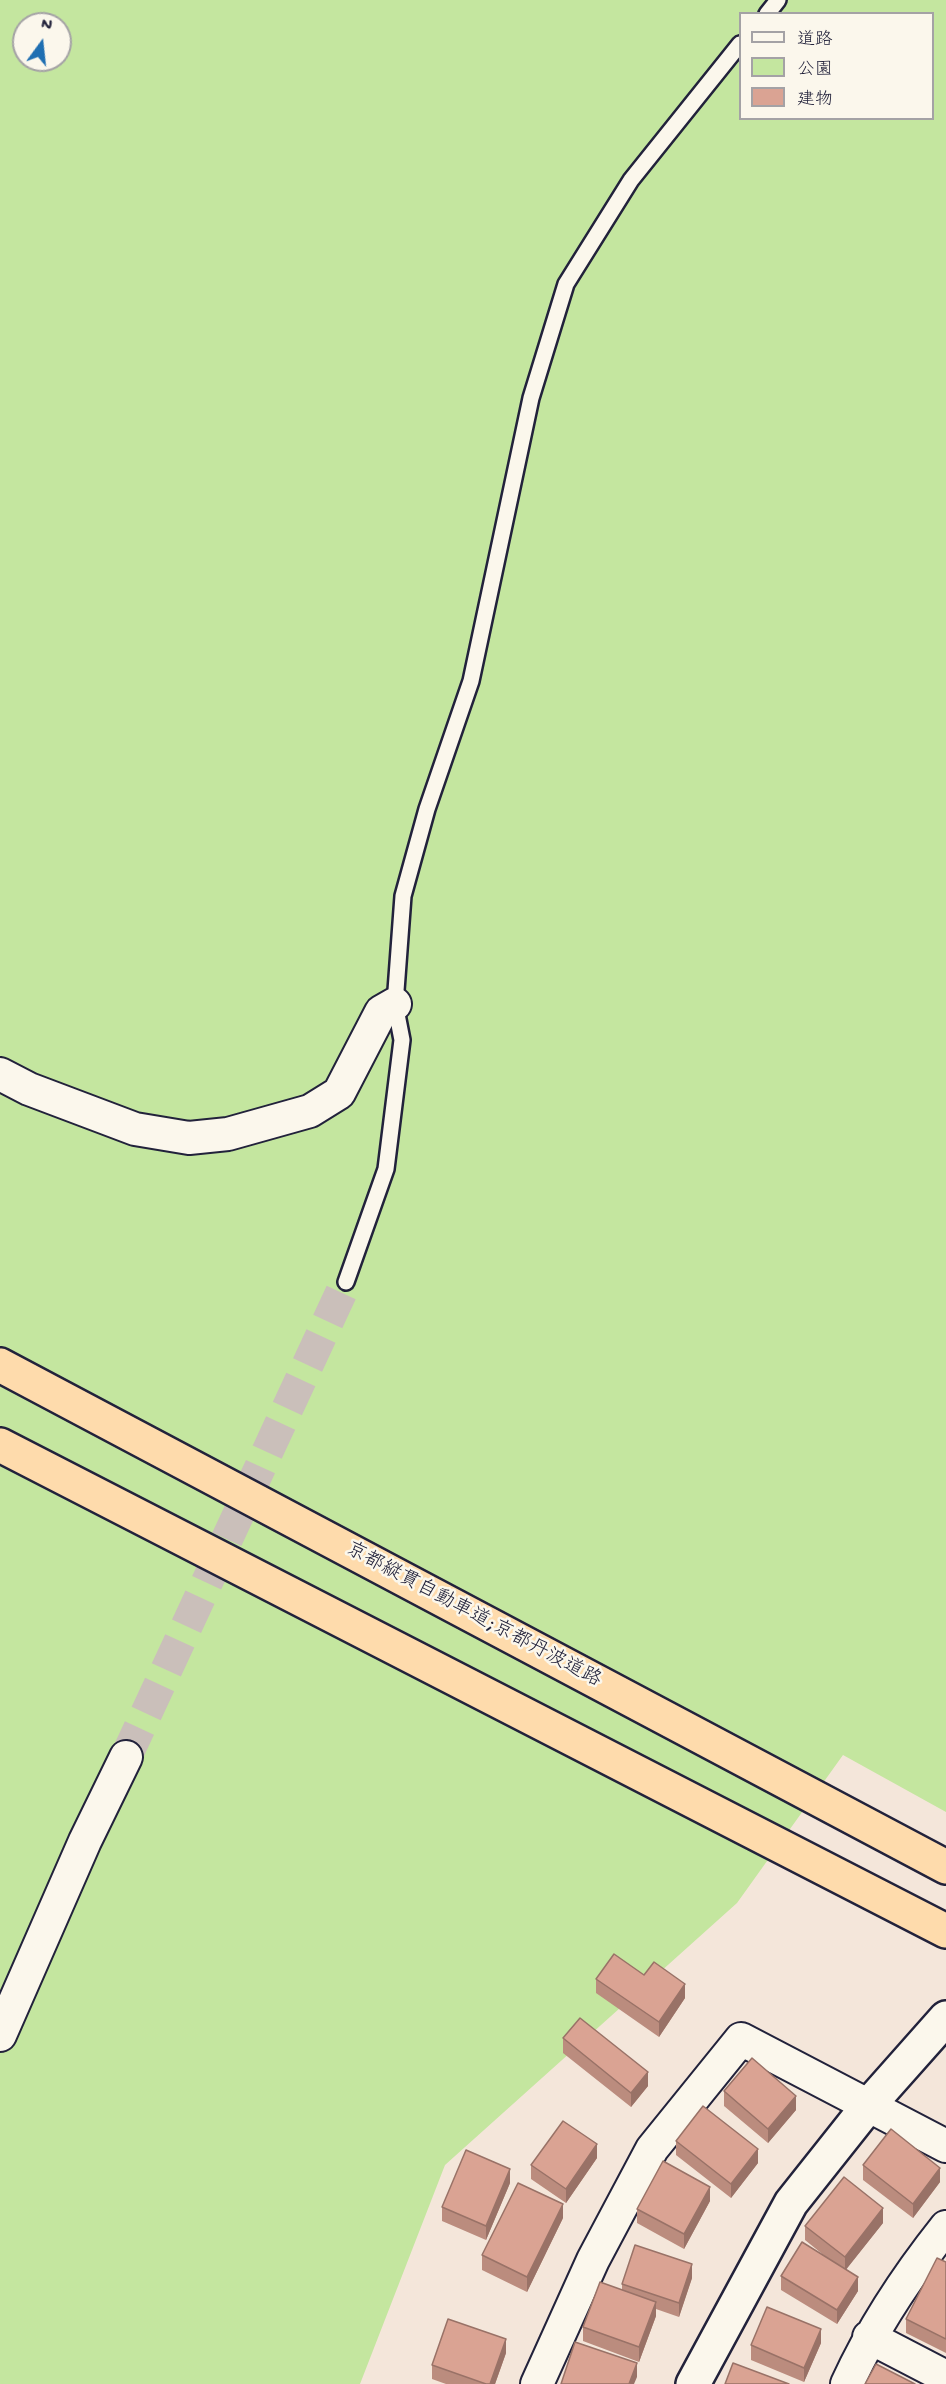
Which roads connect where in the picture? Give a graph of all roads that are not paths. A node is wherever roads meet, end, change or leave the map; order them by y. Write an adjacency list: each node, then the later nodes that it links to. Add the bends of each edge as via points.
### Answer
1 (778, 0): 2 (lane)
2 (768, 12)
3 (739, 46): 4 (lane, via 631,180 566,284 531,398 471,681 427,809 403,896)
4 (395, 1004): 5 (street, via 381,1012 339,1093 310,1111 228,1134 189,1138 135,1129 28,1089); 6 (lane, via 402,1040 386,1169)
5 (0, 1074)
6 (346, 1282)
7 (0, 1365): 10 (highway, 京都縦貫自動車道;京都丹波道路)
8 (0, 1445): 11 (highway)
9 (126, 1757): 13 (street)
10 (946, 1867)
11 (946, 1931)
12 (946, 2018): 14 (street)
13 (0, 2036)
14 (868, 2106): 15 (street); 19 (street, via 741,2039 652,2149 592,2260); 20 (street, via 790,2203)
15 (946, 2146)
16 (946, 2227): 17 (street)
17 (869, 2337): 18 (street); 21 (street)
18 (946, 2378)
19 (537, 2384)
20 (693, 2384)
21 (847, 2384)

